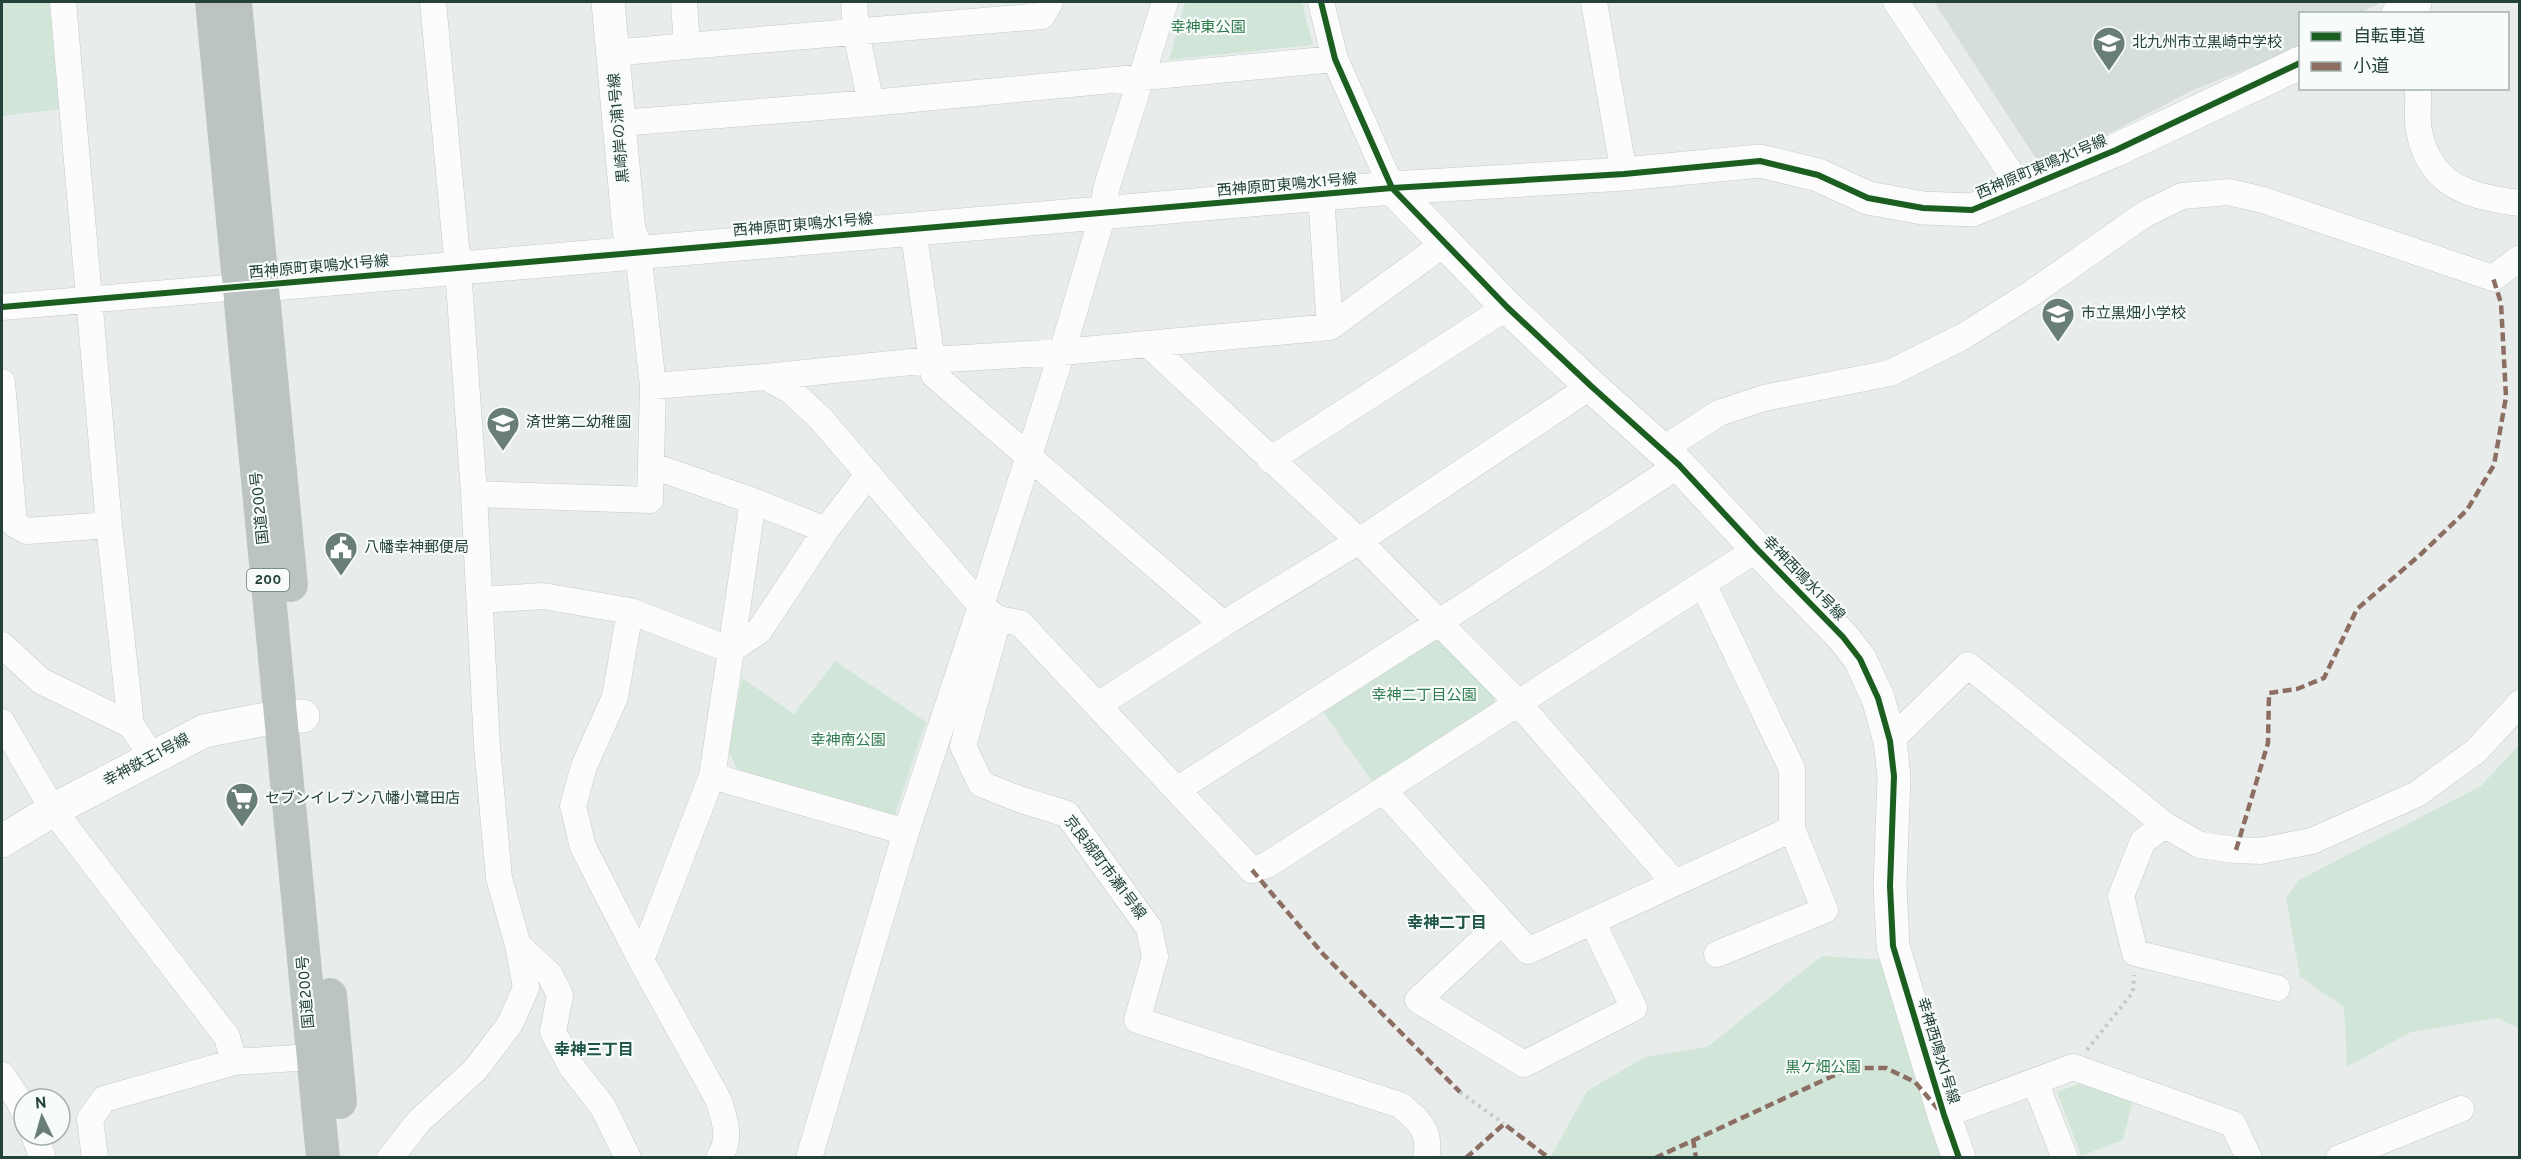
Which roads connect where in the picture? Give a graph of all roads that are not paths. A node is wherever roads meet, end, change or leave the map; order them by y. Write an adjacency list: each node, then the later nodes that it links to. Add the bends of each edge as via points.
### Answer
1 (63, 2): 34 (street)
2 (212, 2): 33 (highway, 国道200号 / 200)
3 (235, 2): 33 (highway, 国道200号 / 200)
4 (433, 2): 32 (street)
5 (608, 2): 15 (street, 黒崎岸の浦1号線)
6 (684, 2): 14 (street)
7 (854, 2): 13 (street)
8 (1050, 2): 13 (street, via 1042,16)
9 (1165, 2): 18 (street)
10 (1321, 2): 16 (street)
11 (1594, 2): 22 (street)
12 (1896, 2): 24 (street)
13 (856, 33): 14 (street); 20 (street)
14 (687, 46): 15 (street)
15 (613, 53): 21 (street, 黒崎岸の浦1号線)
16 (1335, 59): 18 (street); 23 (street)
17 (2299, 64): 24 (street, 西神原町東鳴水1号線)
18 (1140, 78): 20 (street); 27 (street, via 1106,189)
19 (2418, 90): 26 (street, via 2418,128 2427,159 2451,184 2484,199)
20 (871, 103): 21 (street)
21 (621, 123): 30 (street, 黒崎岸の浦1号線, via 629,231)
22 (1624, 174): 23 (street, 西神原町東鳴水1号線); 24 (street, 西神原町東鳴水1号線, via 1760,161 1818,175 1868,198 1923,208 1972,210)
23 (1392, 188): 25 (street, 西神原町東鳴水1号線); 29 (street, 幸神西鳴水1号線)
24 (2022, 190)
25 (1321, 195): 27 (street, 西神原町東鳴水1号線); 37 (street)
26 (2520, 203)
27 (1103, 214): 28 (street, 西神原町東鳴水1号線); 39 (street)
28 (913, 228): 30 (street, 西神原町東鳴水1号線); 40 (street)
29 (1445, 243): 36 (street, 幸神西鳴水1号線); 37 (street)
30 (638, 252): 32 (street, 西神原町東鳴水1号線); 43 (street)
31 (2520, 258): 46 (street, via 2493,278 2263,200 2229,192 2182,196 2145,214 1964,336 1890,373 1764,398 1719,413)
32 (458, 268): 33 (street, 西神原町東鳴水1号線); 50 (street)
33 (251, 286): 34 (street); 67 (highway, 国道200号 / 200)
34 (91, 300): 35 (street); 52 (street)
35 (2, 306)
36 (1507, 307): 44 (street, 幸神西鳴水1号線); 47 (street)
37 (1330, 327): 38 (street)
38 (1148, 344): 39 (street); 47 (street)
39 (1062, 352): 40 (street); 45 (street)
40 (930, 360): 41 (street); 45 (street, via 934,375)
41 (766, 377): 43 (street); 49 (street, via 791,390)
42 (2, 382): 52 (street, via 14,524 27,531)
43 (653, 386): 48 (street)
44 (1591, 386): 46 (street, 幸神西鳴水1号線); 54 (street)
45 (1029, 457): 59 (street); 61 (street)
46 (1671, 457): 55 (street, 幸神西鳴水1号線); 60 (street)
47 (1270, 460): 54 (street)
48 (653, 466): 50 (street, via 650,500); 51 (street)
49 (867, 476): 53 (street); 59 (street)
50 (474, 494): 57 (street)
51 (753, 501): 53 (street); 63 (street)
52 (109, 525): 69 (street)
53 (826, 530): 63 (street, via 759,630)
54 (1359, 541): 60 (street); 61 (street)
55 (1756, 549): 56 (street); 70 (street, 幸神西鳴水1号線, via 1860,659 1878,698)
56 (1703, 584): 64 (street); 77 (street, via 1792,769)
57 (480, 600): 58 (street, via 543,596); 83 (street, via 499,878)
58 (630, 611): 63 (street); 85 (street, via 615,697 584,766 573,806 583,847)
59 (990, 613): 66 (street, via 1020,623); 78 (street); 101 (street, 京良城町市瀬1号線, via 963,746 981,784 1067,814 1149,927 1155,957 1137,1020 1400,1105 1421,1122 1429,1146)
60 (1438, 623): 64 (street); 73 (street)
61 (1223, 624): 66 (street)
62 (2, 645): 69 (street, via 41,681)
63 (731, 650): 72 (street)
64 (1518, 703): 74 (street); 80 (street)
65 (2520, 703): 76 (street, via 2476,751 2416,794 2312,841 2260,851 2236,850 2200,845)
66 (1098, 705): 73 (street)
67 (292, 716): 71 (street, 幸神鉄王1号線, via 204,730); 87 (highway, 国道200号 / 200)
68 (2, 722): 75 (street)
69 (131, 725): 71 (street)
70 (1890, 741): 76 (street, via 1968,665); 93 (street, 幸神西鳴水1号線, via 1894,776 1890,886 1893,946)
71 (153, 758): 75 (street, 幸神鉄王1号線)
72 (712, 776): 78 (street); 85 (street)
73 (1178, 789): 74 (street, via 1252,870 1267,865)
74 (1384, 791): 82 (street)
75 (53, 810): 79 (street, 幸神鉄王1号線); 88 (street, via 227,1037)
76 (2165, 825): 86 (street, via 2143,841 2121,896 2135,953)
77 (1792, 829): 80 (street); 84 (street, via 1825,910)
78 (906, 832): 100 (street)
79 (2, 841)
80 (1674, 882): 81 (street)
81 (1592, 921): 82 (street, via 1528,951); 82 (street, via 1634,1008 1524,1064 1418,1000)
82 (1502, 922)
83 (518, 945): 97 (street, via 526,988 510,1024 475,1070 419,1121); 98 (street, via 550,975 560,995 554,1032 571,1066 603,1107)
84 (1717, 954)
85 (641, 960): 99 (street, via 719,1101 727,1146)
86 (2277, 988)
87 (324, 1055): 88 (street); 95 (highway, 国道200号 / 200); 96 (highway, 国道200号 / 200)
88 (234, 1062): 94 (street, via 104,1099 90,1119)
89 (2, 1075): 91 (street)
90 (2035, 1082): 93 (street); 103 (street); 104 (street, via 2073,1067 2233,1124)
91 (12, 1090)
92 (2460, 1109): 105 (street)
93 (1944, 1115): 102 (street, 幸神西鳴水1号線)
94 (95, 1158)
95 (323, 1158)
96 (345, 1158)
97 (390, 1158)
98 (628, 1158)
99 (719, 1158)
100 (809, 1158)
101 (1426, 1158)
102 (1959, 1158)
103 (2065, 1158)
104 (2249, 1158)
105 (2339, 1158)

